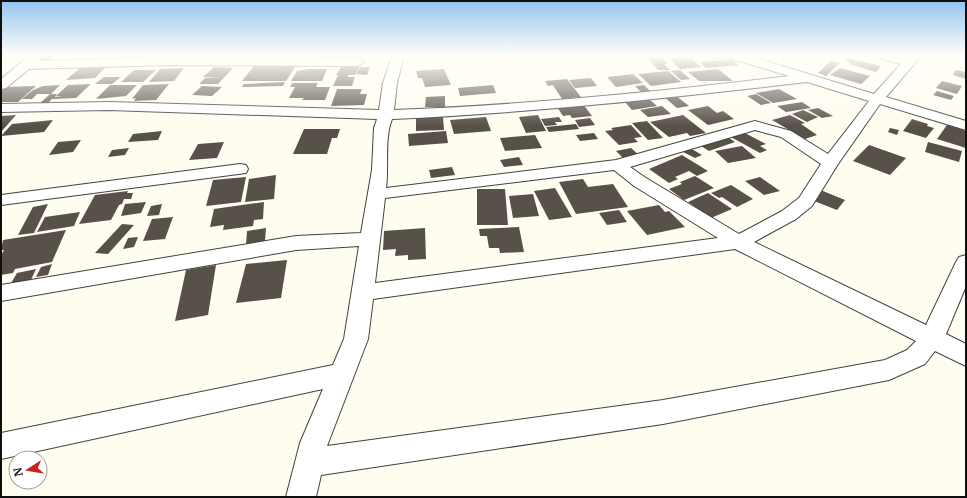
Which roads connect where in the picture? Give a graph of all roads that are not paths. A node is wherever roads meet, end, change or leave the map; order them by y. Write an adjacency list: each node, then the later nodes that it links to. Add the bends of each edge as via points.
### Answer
1 (9, 79): 6 (street)
2 (391, 79): 9 (street)
3 (797, 79): 9 (street, via 673,94 461,112)
4 (811, 79): 7 (street)
5 (894, 79): 7 (street)
6 (1, 86)
7 (878, 98): 10 (street); 11 (street)
8 (1, 108): 9 (street, via 109,106)
9 (386, 115): 14 (street, via 380,128 381,155)
10 (966, 126)
11 (830, 163): 12 (street, via 786,134 755,125); 17 (street, via 806,202 789,215)
12 (617, 165): 14 (street); 17 (street)
13 (240, 169): 15 (street)
14 (377, 194): 16 (street)
15 (1, 200)
16 (370, 239): 19 (street); 20 (street, via 296,243)
17 (738, 242): 19 (street); 21 (street)
18 (966, 262): 21 (street)
19 (363, 292): 23 (street, via 356,339)
20 (1, 293)
21 (932, 338): 22 (street); 25 (street, via 916,357 889,370 663,412)
22 (966, 356)
23 (343, 374): 24 (street); 25 (street, via 314,443)
24 (1, 446)
25 (309, 463): 26 (street)
26 (301, 497)

